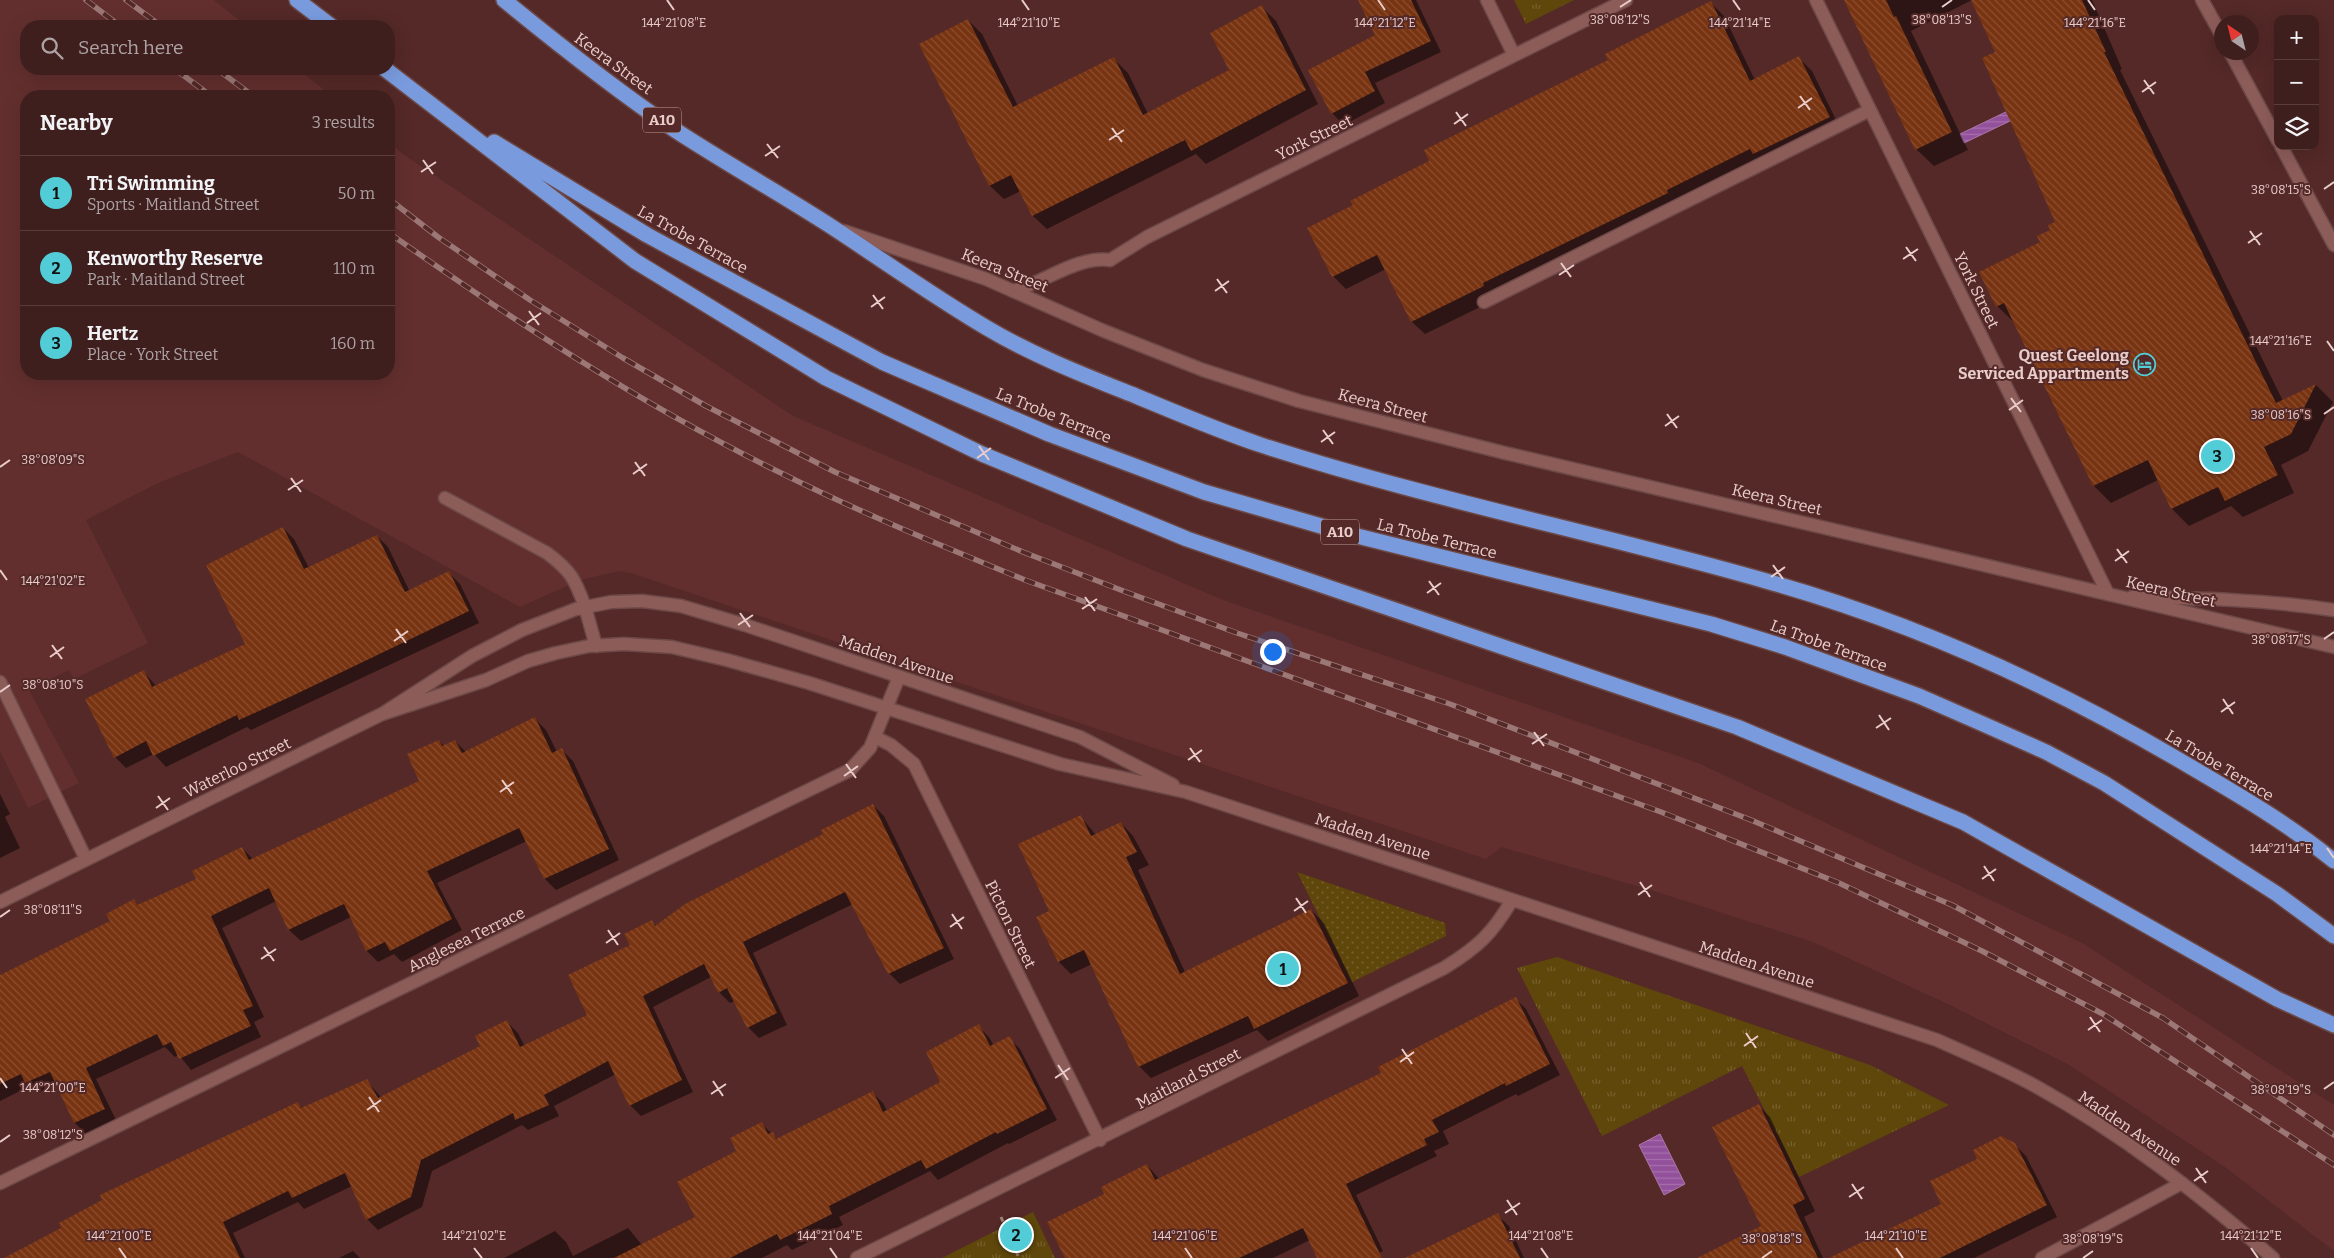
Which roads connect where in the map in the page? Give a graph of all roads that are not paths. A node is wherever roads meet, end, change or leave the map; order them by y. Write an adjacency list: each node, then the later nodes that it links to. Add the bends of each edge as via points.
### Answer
1 (297, 0): 7 (highway)
2 (504, 0): 16 (highway, Keera Street / A10, via 672,128)
3 (1487, 0): 9 (street)
4 (1626, 0): 9 (street, York Street)
5 (1816, 0): 13 (street, York Street)
6 (2202, 0): 8 (street)
7 (323, 20)
8 (2214, 22)
9 (1514, 55): 18 (street, York Street, via 1147,237 1110,260 1085,261)
10 (2234, 60): 14 (street)
11 (393, 75): 12 (highway, A10)
12 (428, 103): 36 (highway, La Trobe Terrace / A10, via 647,235 882,362 1032,426 1204,492 1345,533 1711,624 1919,696 2046,752 2104,783 2277,894); 37 (highway, via 635,261 826,378 982,454 1186,539 1738,727 1954,818 2277,999)
13 (1870, 110): 19 (street); 21 (street, York Street)
14 (2274, 134)
15 (2283, 150): 17 (street)
16 (830, 226): 18 (street, Keera Street); 33 (highway, La Trobe Terrace / A10, via 990,330 1068,369 1259,444 1439,496 1768,582 1846,606 1997,664 2075,702 2222,785)
17 (2334, 245)
18 (1013, 291): 21 (street, Keera Street, via 1203,370 1299,401 1486,449)
19 (1484, 302)
20 (445, 498): 22 (street, via 558,562 575,580)
21 (2112, 595): 23 (street, via 2241,599); 25 (street, Keera Street)
22 (585, 607): 24 (street); 26 (street, Madden Avenue, via 642,601 682,606); 29 (street, Waterloo Street, via 522,630 487,647)
23 (2334, 610)
24 (596, 646): 28 (street, Madden Avenue, via 652,645 696,652); 29 (street, Waterloo Street, via 537,658 486,680)
25 (2334, 647)
26 (899, 677): 28 (street, Anglesea Terrace); 31 (street, Madden Avenue, via 1080,737)
27 (0, 682): 32 (street)
28 (887, 708): 30 (street, Anglesea Terrace); 31 (street, Madden Avenue, via 1060,764)
29 (382, 714): 32 (street, Waterloo Street)
30 (875, 737): 38 (street, Picton Street, via 891,745 914,764); 39 (street, Anglesea Terrace, via 859,762 838,777)
31 (1186, 792): 34 (street, Madden Avenue)
32 (86, 859): 35 (street, Waterloo Street)
33 (2334, 861)
34 (1512, 900): 38 (street, Maitland Street, via 1485,940 1444,968); 40 (street, Madden Avenue, via 1937,1040 2004,1070 2065,1103 2128,1143)
35 (0, 902)
36 (2334, 936)
37 (2334, 1025)
38 (1100, 1140): 41 (street, Maitland Street)
39 (0, 1183)
40 (2182, 1183): 42 (street); 43 (street, Madden Avenue)
41 (857, 1258)
42 (2042, 1258)
43 (2272, 1258)

